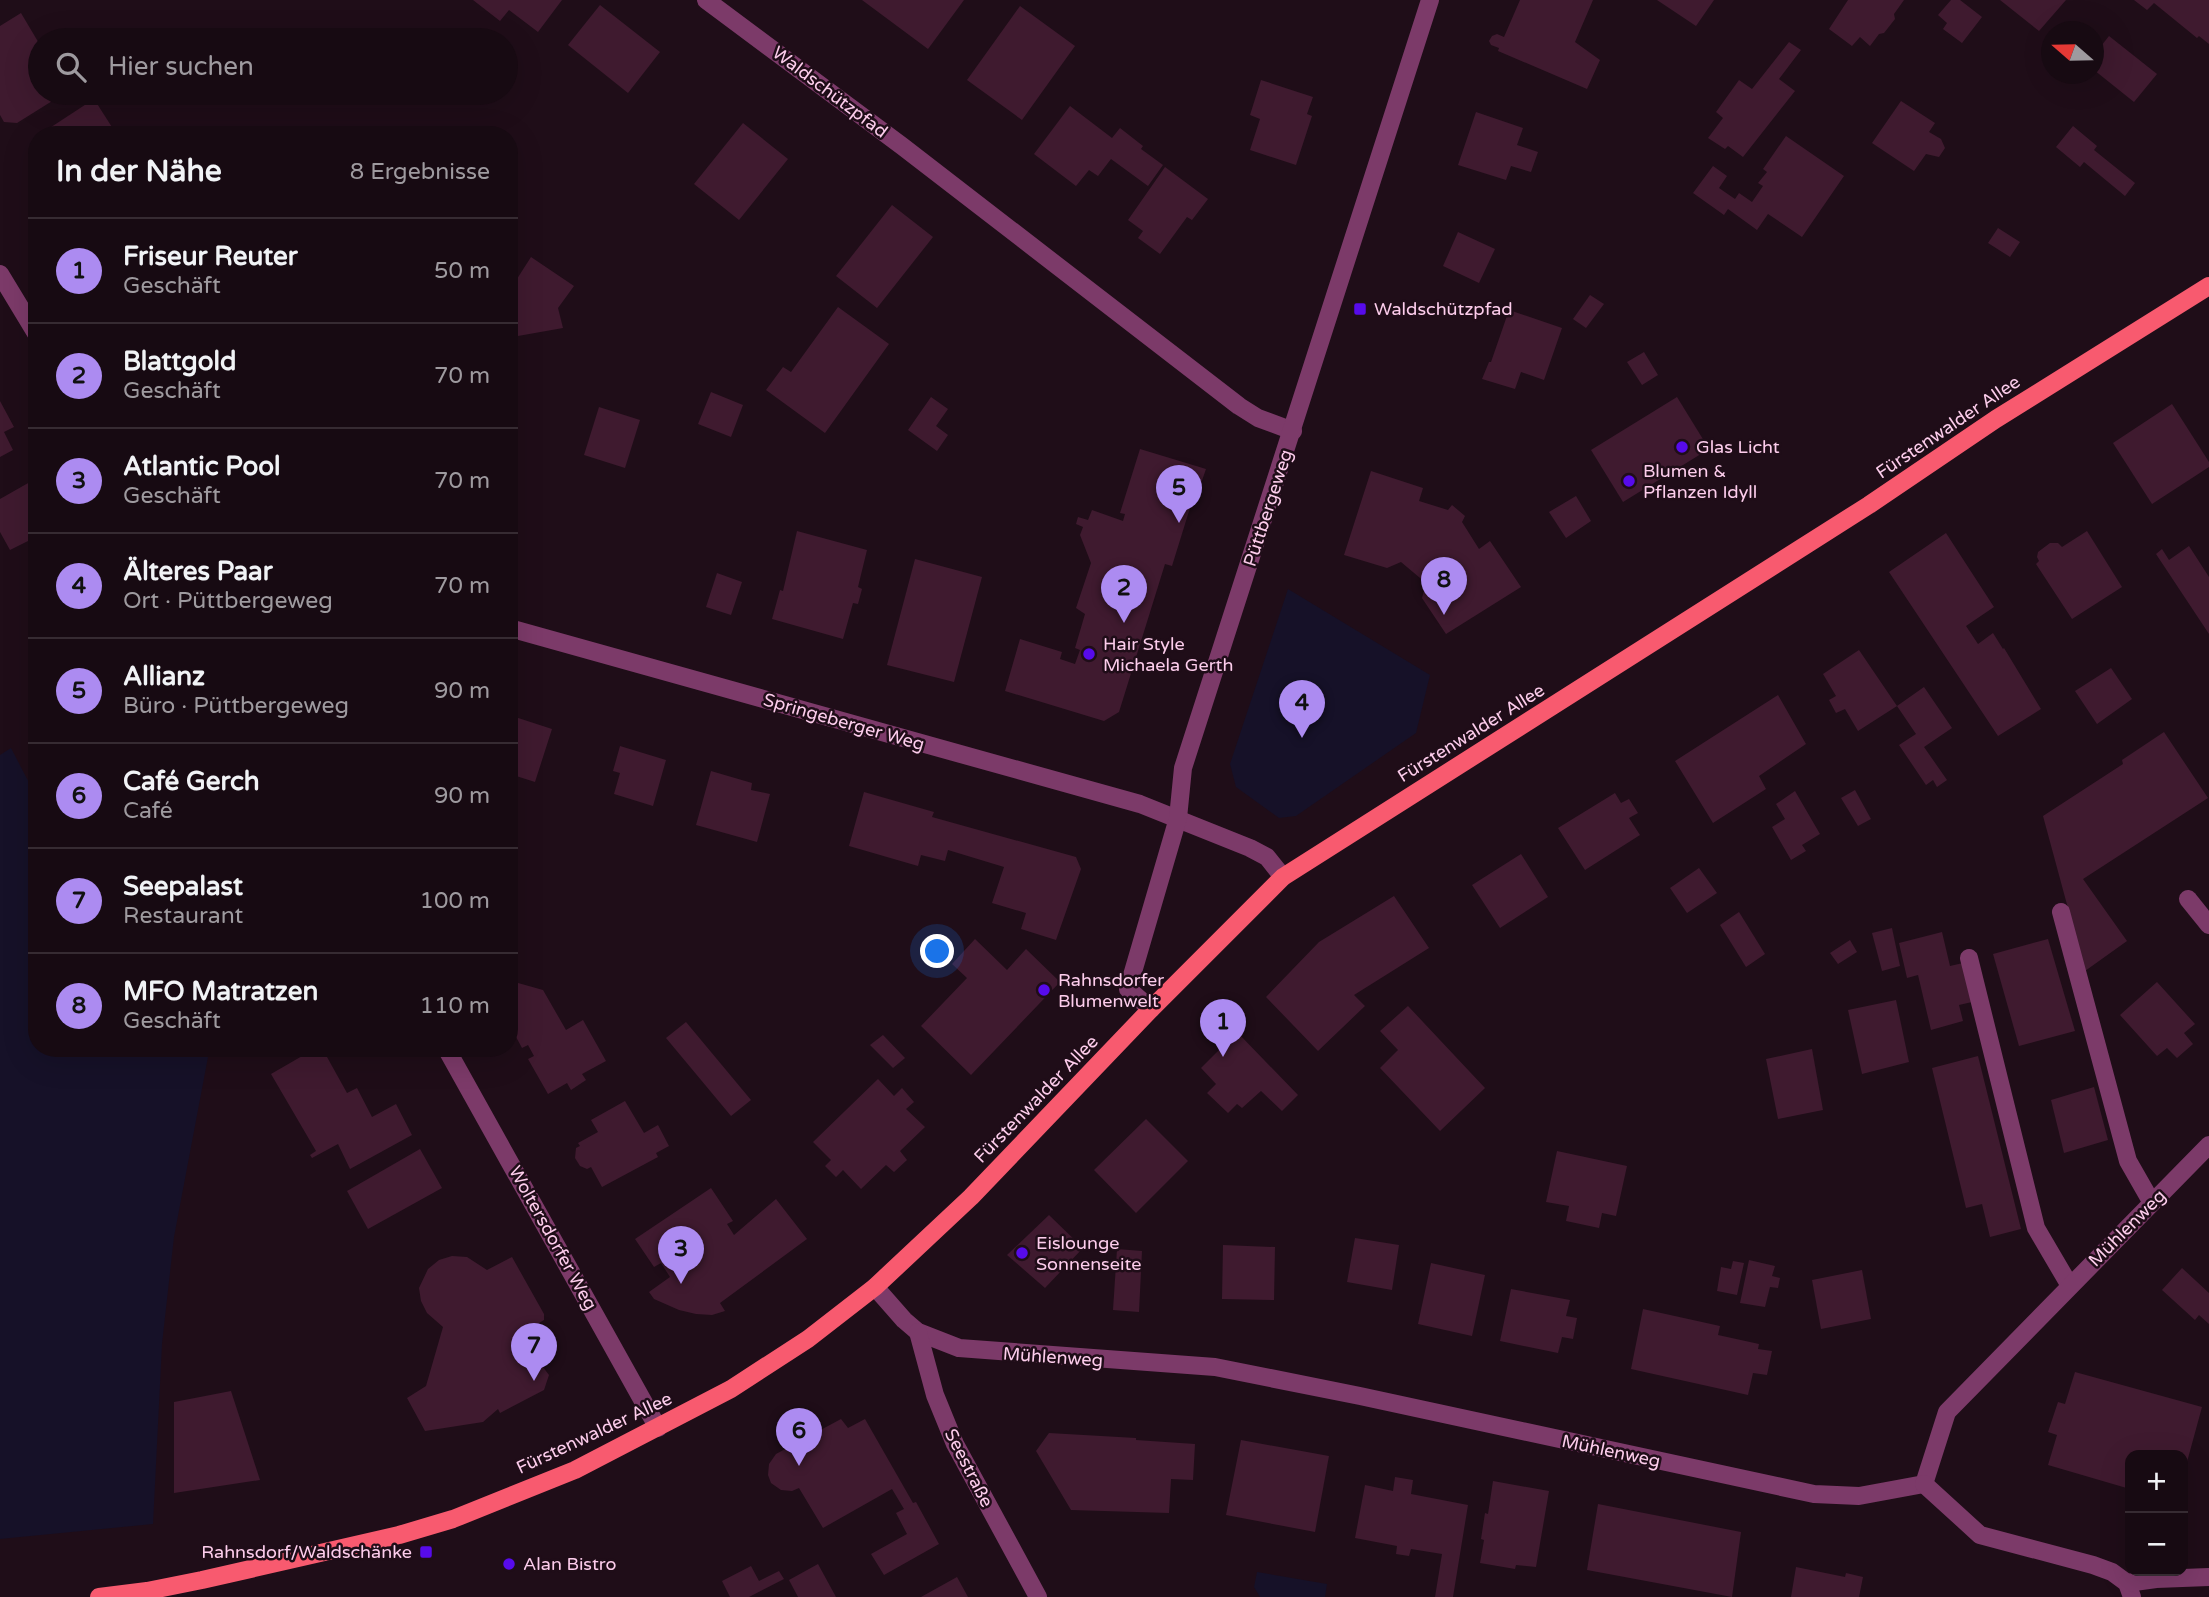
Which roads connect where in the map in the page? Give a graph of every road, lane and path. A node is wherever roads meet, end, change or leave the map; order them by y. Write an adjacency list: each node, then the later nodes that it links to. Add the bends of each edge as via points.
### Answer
1 (706, 0): 6 (street, Waldschützpfad, via 1239,406)
2 (1430, 0): 6 (street, Püttbergeweg)
3 (0, 274): 5 (street)
4 (2209, 286): 9 (main road, Fürstenwalder Allee)
5 (28, 320)
6 (1293, 431): 8 (street, Püttbergeweg, via 1184,768)
7 (518, 631): 8 (street, Springeberger Weg)
8 (1178, 818): 9 (street, Springeberger Weg, via 1267,856); 14 (street, Püttbergeweg, via 1128,989)
9 (1283, 877): 14 (main road, Fürstenwalder Allee)
10 (2188, 899): 12 (street)
11 (2061, 912): 17 (street, via 2128,1161)
12 (2209, 925)
13 (1969, 958): 19 (street, via 2036,1228)
14 (1151, 1009): 18 (main road, Fürstenwalder Allee, via 971,1197)
15 (451, 1057): 21 (street, Woltersdorfer Weg)
16 (2209, 1145): 17 (street, Mühlenweg)
17 (2152, 1203): 19 (street, Mühlenweg)
18 (875, 1286): 20 (street, Mühlenweg); 21 (main road, Fürstenwalder Allee, via 807,1339 731,1389)
19 (2070, 1286): 22 (street, Mühlenweg, via 1948,1412)
20 (918, 1332): 22 (street, Mühlenweg, via 959,1348 1215,1367 1814,1494 1859,1496); 26 (street, Seestraße, via 935,1395 955,1444)
21 (658, 1428): 25 (main road, Fürstenwalder Allee, via 575,1469 399,1535 147,1591)
22 (1924, 1484): 24 (street, via 1980,1535 2112,1572)
23 (2209, 1577): 24 (street, via 2156,1579)
24 (2129, 1590)
25 (99, 1597)
26 (1038, 1597)

